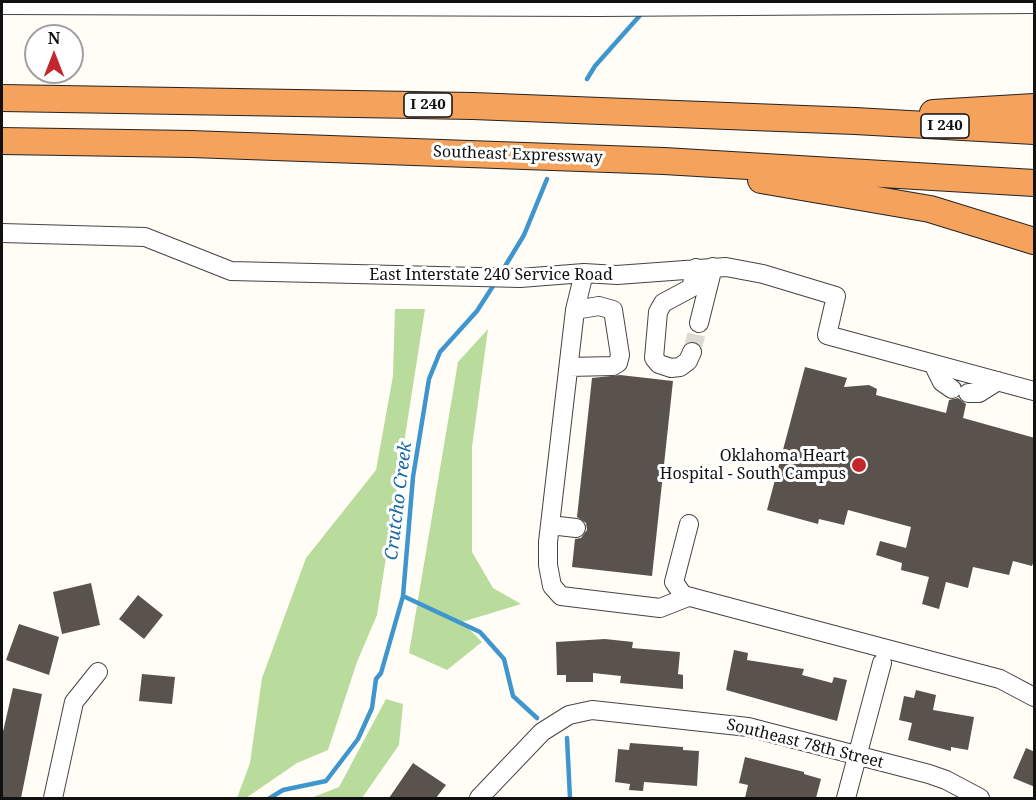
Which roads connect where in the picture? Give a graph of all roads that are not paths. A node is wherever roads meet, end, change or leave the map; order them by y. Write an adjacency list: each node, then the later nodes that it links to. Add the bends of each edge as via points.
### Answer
1 (240, 4): 2 (street); 4 (street)
2 (421, 4): 3 (street)
3 (1035, 4)
4 (2, 5)
5 (2, 98): 7 (highway, I 240, via 473,106)
6 (1035, 107): 7 (highway, via 982,108)
7 (855, 121): 8 (highway, I 240)
8 (1035, 131)
9 (2, 141): 10 (highway, Southeast Expressway)
10 (664, 161): 11 (highway, Southeast Expressway); 13 (highway, via 930,209)
11 (1035, 183)
12 (2, 233): 15 (street, East Interstate 240 Service Road, via 145,237 231,271 520,278)
13 (1035, 241)
14 (705, 268): 15 (street, East Interstate 240 Service Road, via 617,275); 16 (street); 16 (street, via 702,316); 19 (street, East Interstate 240 Service Road, via 763,274 836,296 827,335)
15 (584, 273): 17 (street)
16 (685, 294): 18 (street, via 669,299 658,312 654,358 659,364 680,367)
17 (576, 310): 20 (street); 20 (street, via 599,306 613,310 620,355 613,366)
18 (692, 352)
19 (933, 364): 21 (street, East Interstate 240 Service Road); 21 (street, via 942,381 960,391 980,393)
20 (569, 367): 23 (street)
21 (998, 381): 22 (street, East Interstate 240 Service Road)
22 (1035, 391)
23 (551, 519): 24 (street); 26 (street, via 548,565 552,586 561,596 660,609)
24 (577, 523)
25 (689, 524): 26 (street, via 674,582 677,590)
26 (688, 597): 29 (street, via 1000,680)
27 (882, 663): 30 (street)
28 (98, 672): 31 (street, via 75,702)
29 (1035, 697)
30 (858, 755): 32 (street, Southeast 78th Street, via 728,723 608,710 569,715 542,732); 33 (street); 34 (street, Southeast 78th Street, via 946,780)
31 (53, 798)
32 (479, 798)
33 (846, 798)
34 (981, 798)

